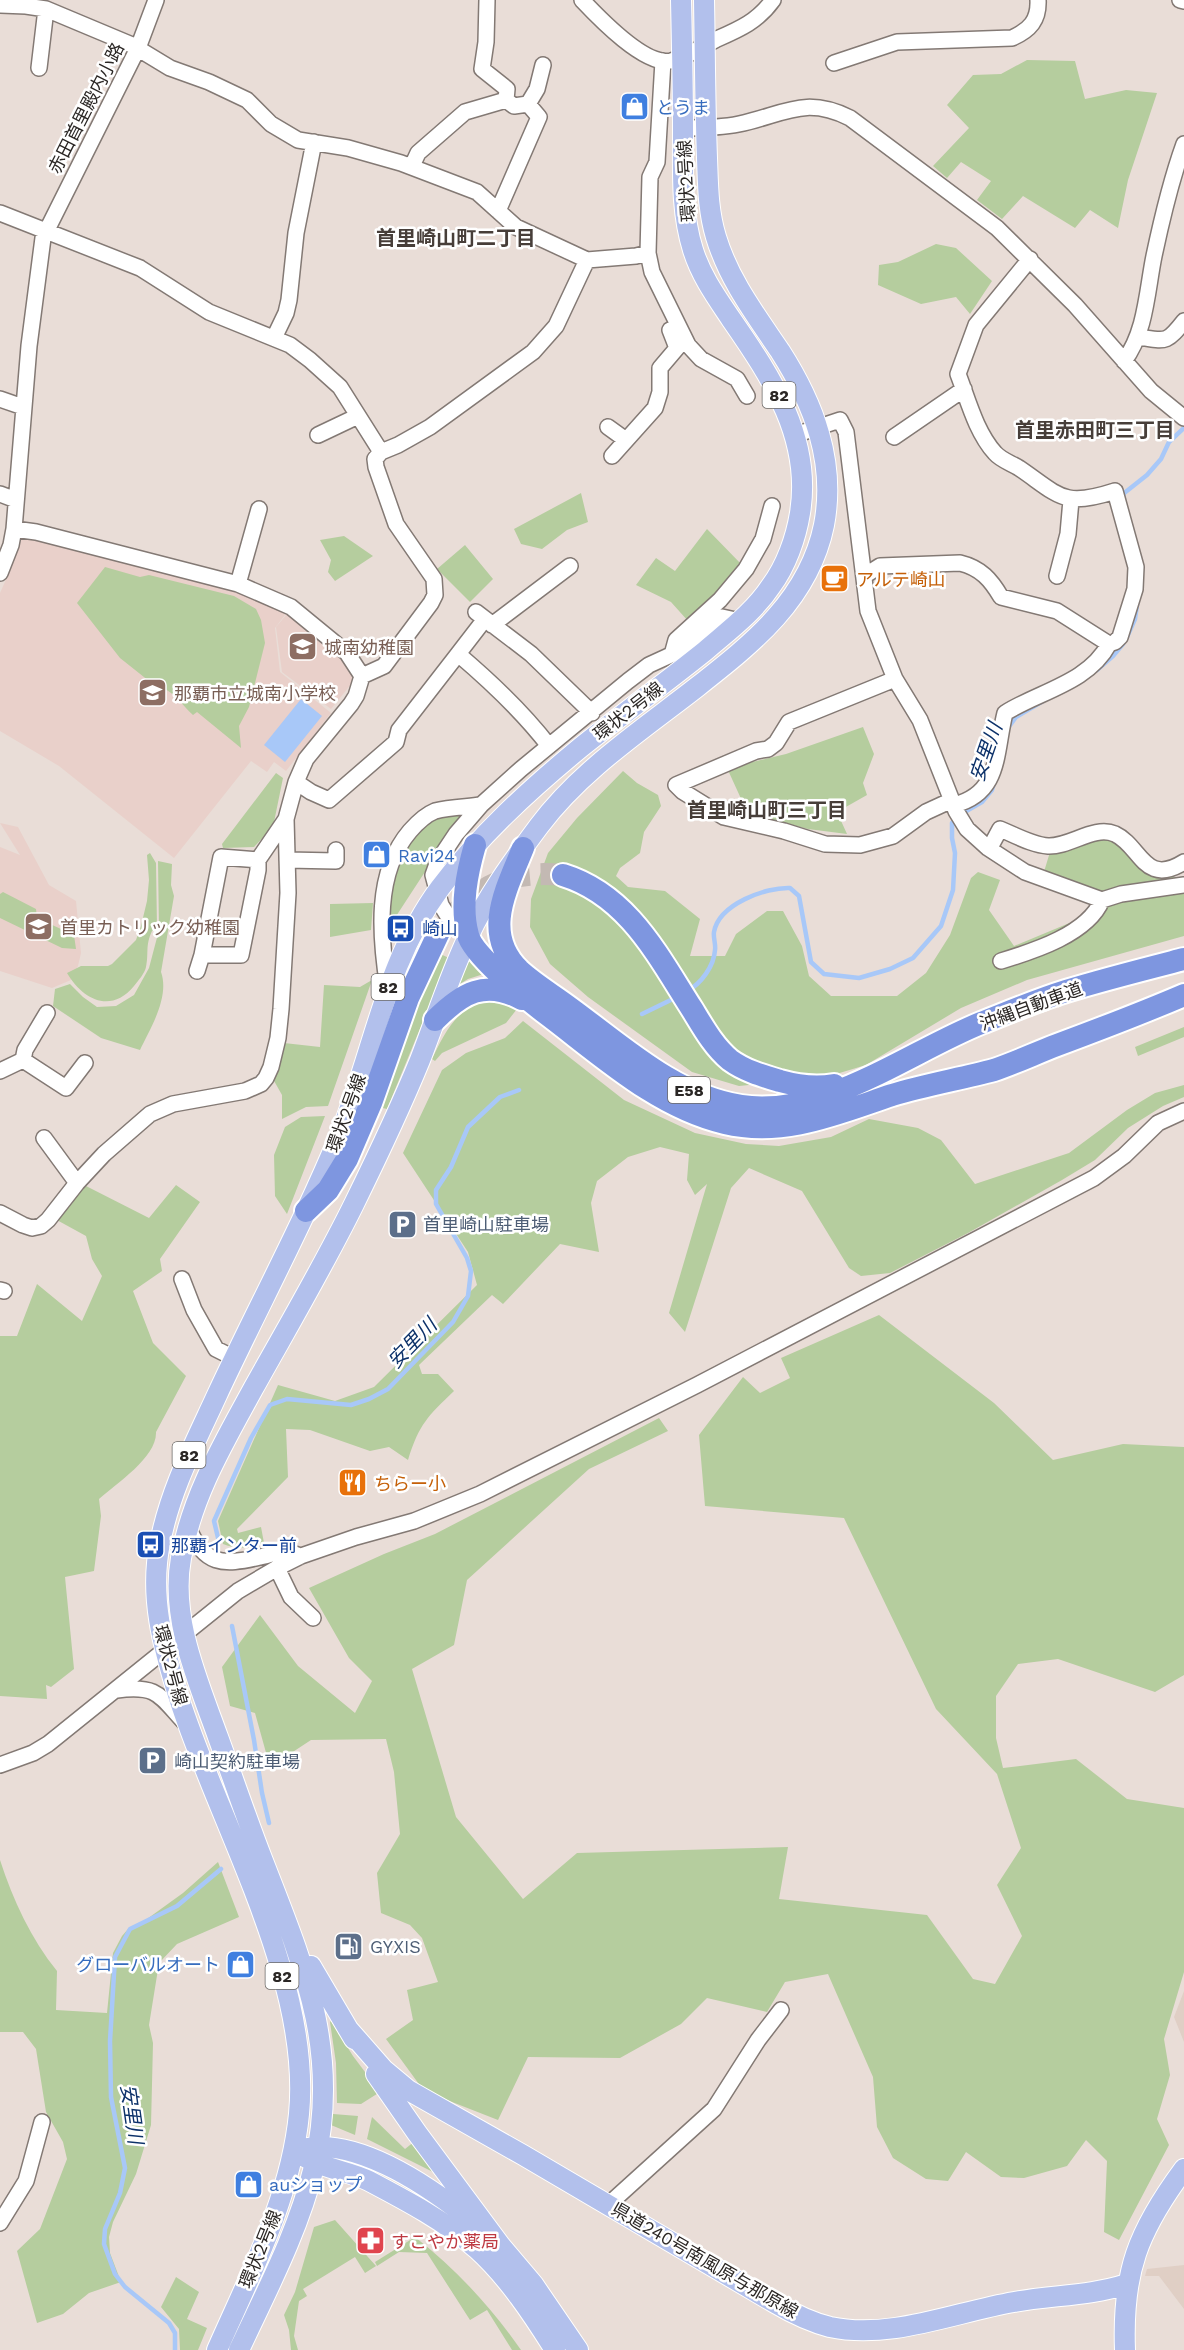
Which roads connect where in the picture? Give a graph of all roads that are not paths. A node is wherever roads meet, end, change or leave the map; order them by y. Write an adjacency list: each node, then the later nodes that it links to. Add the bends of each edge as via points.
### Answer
1 (156, 0): 11 (street, 赤田首里殿内小路)
2 (487, 0): 16 (street, via 482,69 507,89)
3 (582, 0): 12 (street, via 644,53)
4 (681, 0): 12 (main road, 環状2号線 / 82)
5 (704, 0): 10 (main road, 82)
6 (773, 0): 10 (street, via 750,24)
7 (1038, 0): 13 (street, via 1039,14 1012,39 897,42)
8 (4, 3): 9 (street)
9 (46, 9): 11 (street); 15 (street)
10 (705, 45): 12 (street); 19 (main road, 82)
11 (138, 48): 20 (street, via 170,68 247,100 288,135); 25 (street, 赤田首里殿内小路)
12 (672, 59): 18 (main road, 環状2号線 / 82); 26 (street, via 657,162 650,177)
13 (834, 63)
14 (543, 65): 17 (street, via 537,89)
15 (39, 68)
16 (506, 100): 17 (street, via 514,106); 22 (street, via 465,112 418,153)
17 (528, 104): 23 (street, via 538,117)
18 (683, 128): 19 (street); 43 (main road, 環状2号線 / 82, via 685,207 694,253 712,290 766,371)
19 (705, 128): 27 (street, via 738,124 801,107 822,107 841,113 988,221); 41 (main road, 環状2号線 / 82, via 710,217 721,252 744,300 793,373)
20 (314, 142): 22 (street); 32 (street, via 296,233 289,300)
21 (1184, 144): 31 (street, via 1156,244)
22 (412, 166): 23 (street, via 477,192)
23 (498, 211): 28 (street, via 516,227)
24 (0, 213): 25 (street)
25 (45, 231): 32 (street, via 140,268 209,312); 37 (street, 赤田首里殿内小路)
26 (648, 253): 28 (street); 29 (street, via 652,272)
27 (1029, 259): 33 (street); 34 (street, via 975,325 958,374)
28 (587, 260): 46 (street, via 555,326 533,352 430,427)
29 (675, 319): 35 (street, via 695,354 737,379); 45 (street, via 670,331 677,348 660,368 655,408)
30 (1184, 321): 31 (street, via 1170,338)
31 (1138, 337): 33 (street)
32 (274, 338): 39 (street, via 290,345 326,373)
33 (1124, 361): 38 (street)
34 (964, 389): 44 (street); 50 (street, via 977,425 996,455 1053,493)
35 (747, 396)
36 (0, 399): 37 (street)
37 (23, 407): 49 (street, 赤田首里殿内小路)
38 (1176, 413)
39 (358, 416): 42 (street); 46 (street)
40 (608, 427): 45 (street)
41 (819, 428): 43 (street); 56 (street, via 840,420 846,432); 73 (main road, 環状2号線 / 82, via 827,465 825,519 813,561 791,601 748,645 582,778)
42 (318, 435)
43 (795, 435): 60 (main road, 環状2号線 / 82, via 803,484 798,522 773,584)
44 (894, 437)
45 (626, 440): 47 (street)
46 (381, 452): 64 (street, via 375,467 387,505 434,579 435,587 431,603 384,666)
47 (612, 456)
48 (0, 494): 49 (street)
49 (16, 500): 53 (street, 赤田首里殿内小路)
50 (1071, 500): 57 (street, via 1068,534); 61 (street, via 1115,491 1136,567 1135,589 1120,637)
51 (772, 506): 63 (street, via 763,539 746,568 720,600 675,640)
52 (259, 509): 58 (street)
53 (14, 529): 55 (street, 赤田首里殿内小路); 58 (street)
54 (570, 566): 59 (street)
55 (0, 573)
56 (864, 576): 61 (street, via 880,566 972,566 990,579 1002,597 1057,611); 65 (street, via 868,611)
57 (1057, 576)
58 (238, 584): 64 (street, via 291,607 347,653)
59 (484, 619): 62 (street); 66 (street, via 531,654)
60 (740, 621): 63 (street, via 722,617); 72 (main road, 環状2号線 / 82, via 573,754 506,812)
61 (1109, 644): 70 (street, via 1102,656 1065,684 1005,713 992,778 986,788)
62 (458, 654): 67 (street, via 530,722); 68 (street, via 399,730 396,742 329,800)
63 (672, 654): 66 (street, via 649,665)
64 (362, 676): 68 (street, via 356,696 306,759)
65 (895, 679): 70 (street, via 920,720); 70 (street, via 789,722 768,749 676,785 724,817 825,844 860,845 893,836 926,812)
66 (592, 712): 67 (street)
67 (549, 746): 69 (street)
68 (296, 782): 71 (street)
69 (482, 805): 81 (street, via 456,834 433,870); 89 (street, via 434,812 419,821 396,851 386,878 384,902 382,949)
70 (956, 809): 74 (street, via 967,829)
71 (286, 819): 76 (street); 77 (street)
72 (475, 845): 81 (main road, 環状2号線 / 82); 84 (highway, via 466,885)
73 (523, 848): 84 (main road, 環状2号線 / 82); 97 (highway, E58, via 499,915 500,937 509,957 521,971 657,1071 722,1102 764,1108 814,1100)
74 (988, 848): 78 (street, via 1000,829 1046,846 1107,832 1121,838 1148,866 1174,868); 82 (street, via 1025,872)
75 (336, 850): 77 (street, via 336,861)
76 (258, 860): 85 (street, via 241,955); 85 (street, via 221,857)
77 (287, 860): 100 (street, via 281,1010 278,1038 266,1078 245,1091 161,1108 124,1134)
78 (1184, 862)
79 (563, 875): 97 (highway, E58, via 595,888 638,927 710,1038 738,1065 791,1084 817,1087)
80 (1184, 885): 82 (street)
81 (436, 894): 84 (street, via 445,913); 89 (main road, 環状2号線 / 82, via 410,938)
82 (1102, 900): 87 (street, via 1081,925 1048,946)
83 (439, 932): 101 (highway, via 408,998 347,1158 328,1190)
84 (468, 937): 91 (highway, via 496,970); 93 (main road, 環状2号線 / 82)
85 (202, 955): 88 (street)
86 (1184, 959): 97 (highway, 沖縄自動車道 / E58, via 1065,991 970,1028)
87 (1001, 961)
88 (197, 971)
89 (388, 988): 101 (main road, 環状2号線 / 82, via 342,1128)
90 (1184, 995): 91 (highway, via 996,1069 893,1095 834,1116 768,1127 727,1124 690,1112 642,1085)
91 (537, 1006): 93 (highway, via 501,990 476,991)
92 (47, 1013): 94 (street)
93 (435, 1020): 105 (main road, 環状2号線 / 82, via 354,1203 214,1460)
94 (23, 1060): 95 (street, via 66,1088); 96 (street)
95 (85, 1064)
96 (0, 1071)
97 (877, 1073)
98 (1184, 1111): 106 (street, via 1158,1123 1094,1178 697,1385 480,1494 414,1521)
99 (44, 1138): 100 (street)
100 (77, 1183): 102 (street, via 41,1226 32,1228)
101 (306, 1210): 104 (main road, 環状2号線 / 82)
102 (0, 1213)
103 (182, 1279): 104 (street, via 216,1349)
104 (234, 1358): 110 (main road, 環状2号線 / 82, via 176,1485 163,1527 157,1555 156,1593)
105 (188, 1527): 106 (street, via 203,1554 215,1561 249,1560 284,1551); 109 (main road, 環状2号線 / 82, via 178,1592)
106 (301, 1556): 107 (street)
107 (277, 1568): 108 (street, via 291,1597); 109 (street, via 238,1591)
108 (313, 1618)
109 (183, 1634): 110 (street); 114 (main road, 環状2号線 / 82)
110 (163, 1649): 111 (street); 112 (main road, 環状2号線 / 82)
111 (117, 1690): 112 (street, via 153,1690); 113 (street, via 48,1744)
112 (188, 1725): 120 (main road, 環状2号線 / 82, via 283,1979 299,2067 300,2107)
113 (0, 1765)
114 (286, 1920): 116 (main road); 121 (main road, 環状2号線 / 82, via 308,1981 320,2040 324,2098)
115 (781, 2010): 123 (street, via 714,2109)
116 (348, 2029): 117 (main road, 県道240号南風原与那原線, via 391,2078); 119 (main road)
117 (444, 2112): 119 (main road, via 434,2110 422,2115); 123 (main road, 県道240号南風原与那原線)
118 (42, 2122): 124 (street, via 26,2181)
119 (417, 2133): 125 (main road)
120 (294, 2150): 121 (main road); 127 (main road, 環状2号線 / 82, via 260,2252)
121 (316, 2155): 125 (main road, via 340,2147 421,2184); 128 (main road, 環状2号線 / 82, via 293,2235); 129 (main road, via 430,2214 464,2238 500,2274)
122 (1184, 2169): 126 (main road, via 1144,2230)
123 (608, 2205): 126 (main road, 県道240号南風原与那原線, via 794,2314 845,2329 893,2328 1017,2302 1103,2292)
124 (0, 2223)
125 (500, 2245): 130 (main road, via 533,2284)
126 (1127, 2284): 131 (main road)
127 (217, 2350)
128 (239, 2350)
129 (555, 2350)
130 (578, 2350)
131 (1125, 2350)

